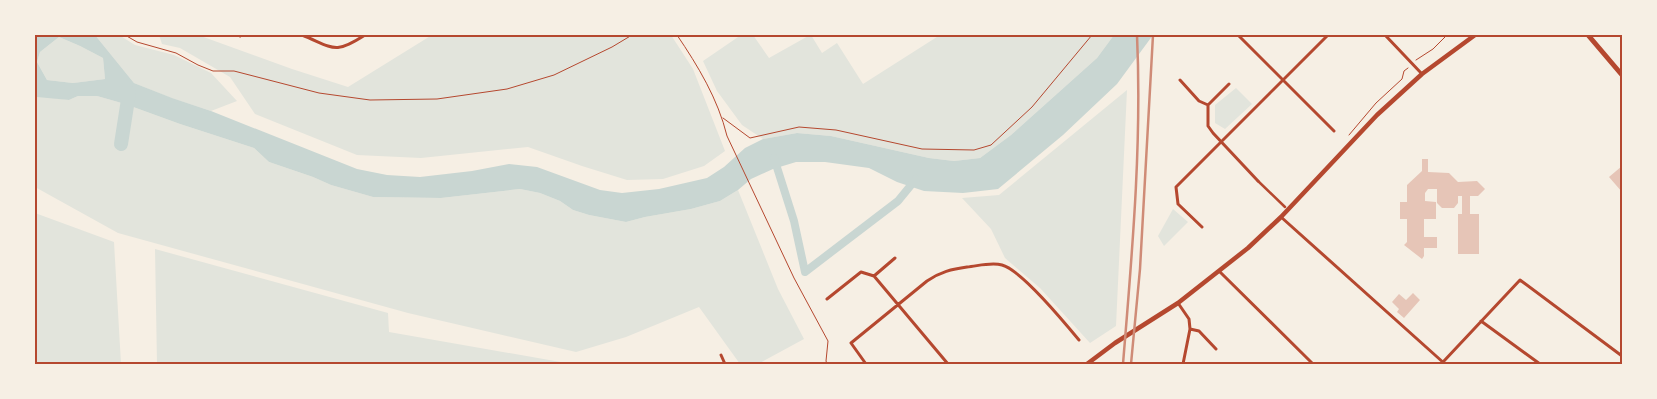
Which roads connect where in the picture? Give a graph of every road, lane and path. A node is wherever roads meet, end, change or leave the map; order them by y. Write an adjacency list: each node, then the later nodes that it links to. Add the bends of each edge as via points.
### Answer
1 (125, 35): 4 (path, via 137,42 176,53 213,71 234,71 319,93 370,100 437,99 506,89 554,75)
2 (302, 35): 3 (street, via 340,48)
3 (365, 35)
4 (632, 35)
5 (678, 35): 21 (path)
6 (1092, 35): 21 (path, via 1032,107 991,145 974,150 922,150 836,130 799,127 750,138)
7 (1328, 35): 17 (street)
8 (1385, 35): 15 (street)
9 (1446, 35): 13 (path, via 1433,49)
10 (1475, 35): 15 (main road)
11 (1588, 35): 16 (main road)
12 (1239, 36): 17 (street)
13 (1418, 58)
14 (1404, 71): 23 (path, via 1402,79 1376,102)
15 (1422, 74): 27 (main road, via 1377,115)
16 (1622, 75)
17 (1283, 79): 22 (street); 24 (street)
18 (1180, 80): 20 (street, via 1199,101)
19 (1229, 84): 20 (street)
20 (1208, 105): 24 (street, via 1208,126)
21 (723, 118): 43 (path, via 727,136 794,278 828,341)
22 (1334, 131)
23 (1348, 137)
24 (1220, 142): 25 (street); 28 (street, via 1176,187 1178,204)
25 (1258, 180): 26 (street)
26 (1285, 207)
27 (1281, 218): 30 (main road); 41 (street)
28 (1202, 227)
29 (895, 258): 31 (street)
30 (1219, 271): 33 (main road); 48 (street)
31 (874, 276): 32 (street, via 861,272); 34 (street)
32 (827, 299)
33 (1178, 303): 36 (street, via 1189,320); 46 (main road)
34 (897, 305): 37 (street, via 939,273 1001,264 1012,269); 44 (street, via 851,343); 45 (street)
35 (1481, 321): 40 (street, via 1520,280); 41 (street); 49 (street)
36 (1190, 329): 38 (street, via 1199,331); 47 (street)
37 (1079, 340)
38 (1216, 349)
39 (721, 355): 42 (street)
40 (1622, 356)
41 (1444, 363)
42 (725, 364)
43 (828, 364)
44 (866, 364)
45 (948, 364)
46 (1087, 364)
47 (1183, 364)
48 (1313, 364)
49 (1540, 364)

